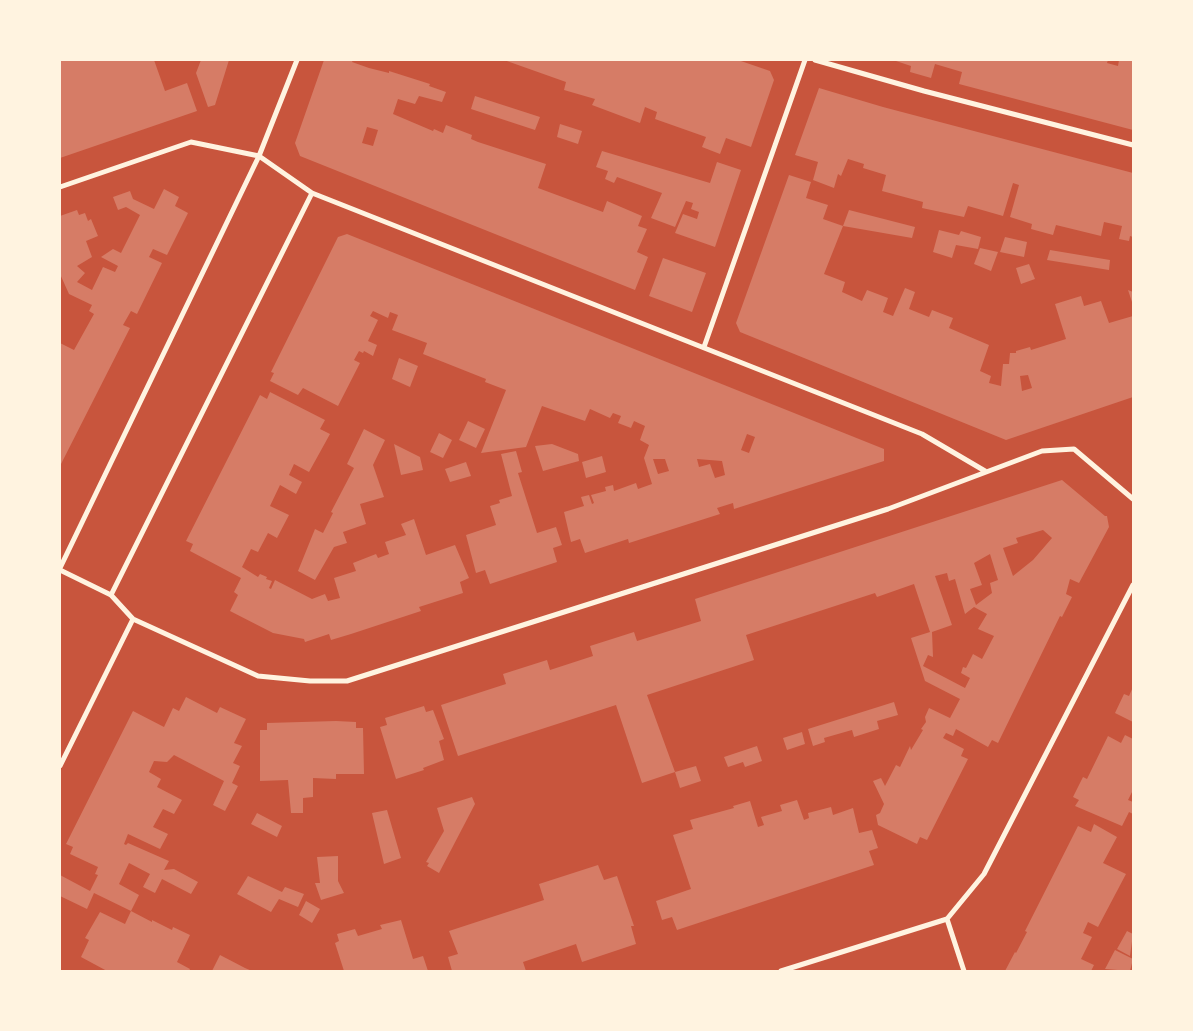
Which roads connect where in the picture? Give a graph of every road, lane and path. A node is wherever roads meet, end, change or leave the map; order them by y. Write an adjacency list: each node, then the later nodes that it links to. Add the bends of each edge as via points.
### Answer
1 (297, 60): 5 (street)
2 (805, 60): 8 (street)
3 (815, 60): 4 (street)
4 (1133, 145)
5 (259, 156): 6 (street, via 191,142); 7 (street); 11 (street)
6 (60, 187)
7 (312, 193): 8 (street); 13 (street)
8 (704, 346): 9 (street, via 922,434)
9 (985, 471): 10 (street, via 1042,451 1074,449); 14 (street, via 888,509 347,681 258,676)
10 (1133, 499)
11 (60, 569): 13 (street)
12 (1133, 585): 16 (street, via 984,874)
13 (111, 595): 14 (street)
14 (134, 619): 15 (street)
15 (60, 766)
16 (947, 918): 17 (street); 18 (street)
17 (781, 971)
18 (964, 971)

